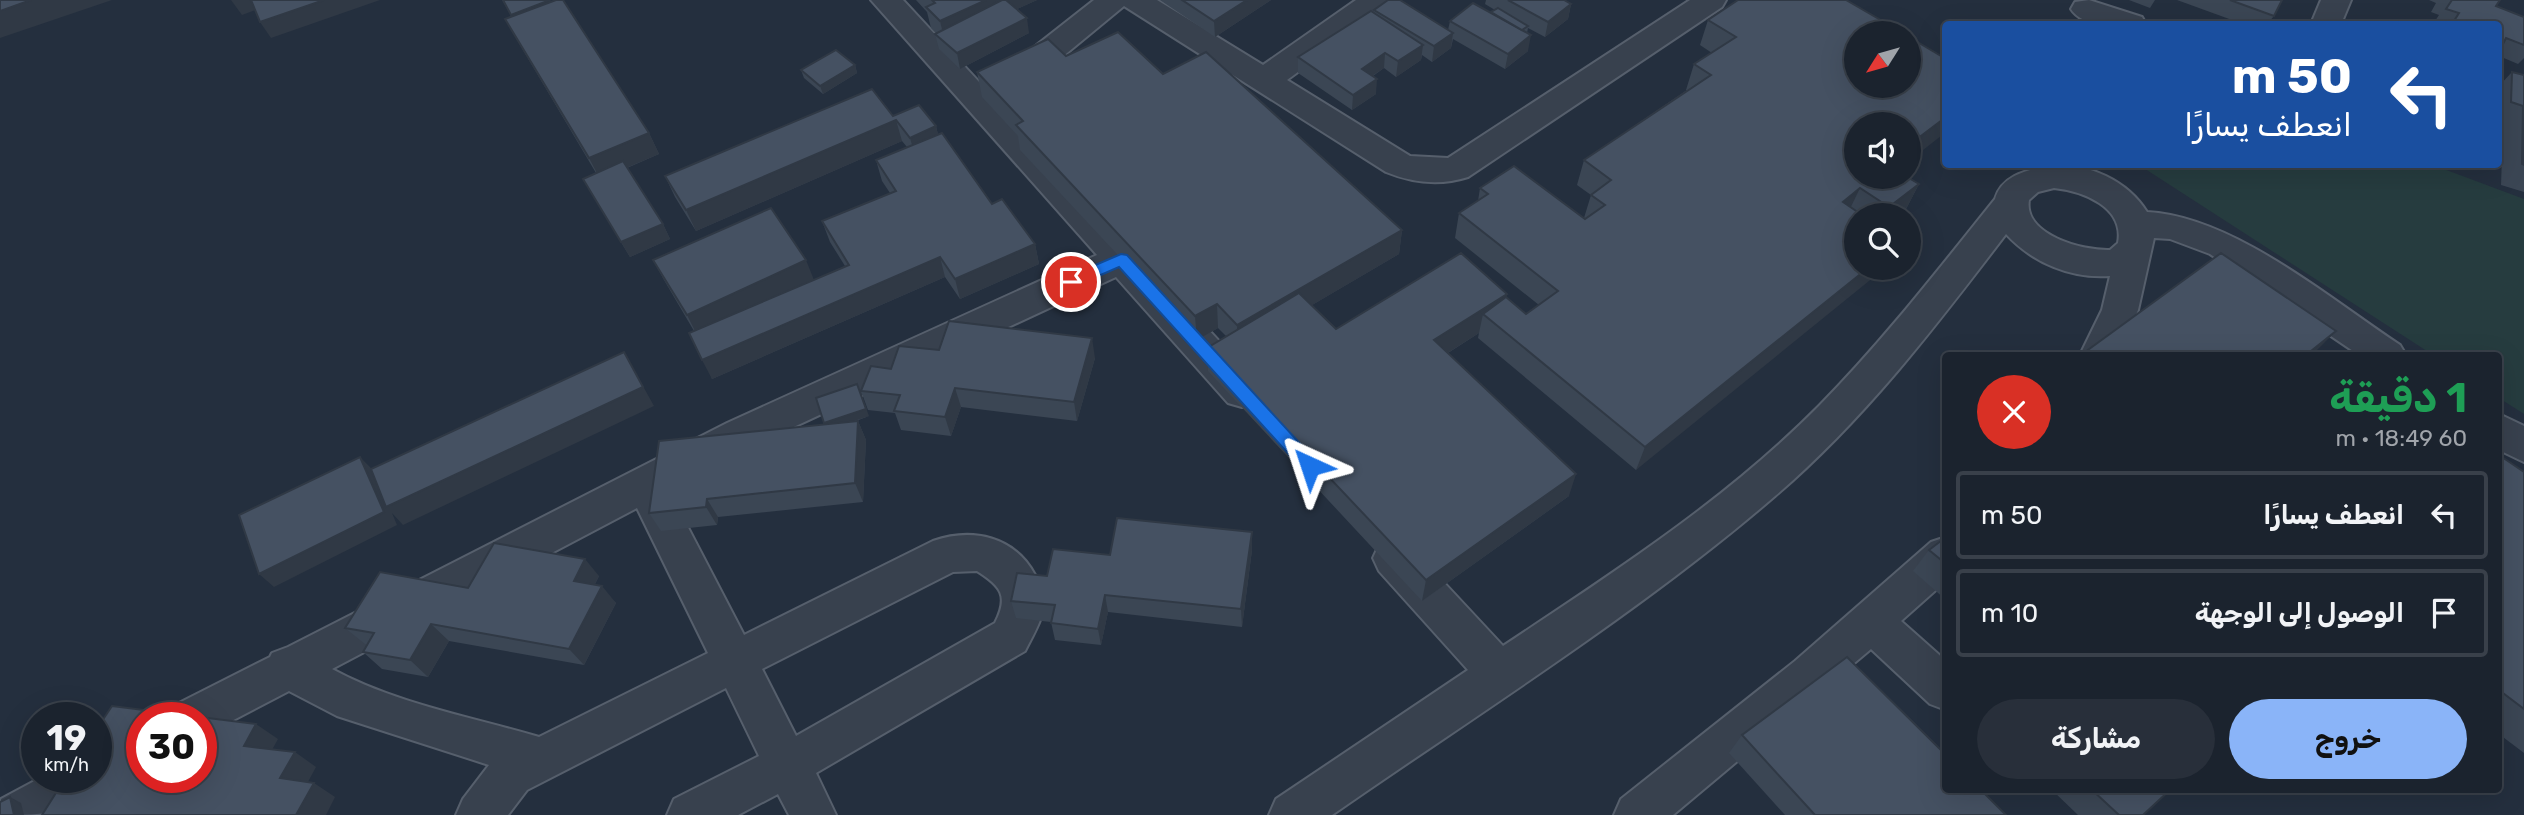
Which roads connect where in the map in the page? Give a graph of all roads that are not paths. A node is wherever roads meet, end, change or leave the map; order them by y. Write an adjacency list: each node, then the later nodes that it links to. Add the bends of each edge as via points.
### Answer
1 (886, 0): 11 (street)
2 (1113, 0): 11 (street)
3 (1135, 0): 10 (street)
4 (1376, 0): 10 (street)
5 (1711, 0): 10 (street, via 1456,169 1415,171 1398,164)
6 (2336, 0): 9 (street)
7 (2085, 11): 8 (street)
8 (2120, 21)
9 (2327, 21)
10 (1263, 81)
11 (982, 106): 17 (street)
12 (2502, 152): 13 (street)
13 (2524, 160)
14 (2096, 168): 16 (street)
15 (2023, 184): 16 (street, via 2054,176 2095,185); 16 (street, via 2013,217 2022,233 2058,257 2081,264 2121,261); 29 (street, via 1903,341 1832,418 1761,484 1648,572)
16 (2133, 228): 18 (street, via 2120,310); 19 (street, via 2173,226 2222,245)
17 (1121, 259): 20 (street); 23 (street, via 741,433)
18 (2100, 352)
19 (2382, 352)
20 (1263, 414)
21 (2502, 432): 22 (street)
22 (2524, 446)
23 (645, 484): 27 (street); 28 (street)
24 (1376, 538): 29 (street)
25 (1942, 559): 26 (street)
26 (1872, 622): 30 (street); 40 (street)
27 (735, 662): 32 (street); 33 (street); 33 (street, via 948,554 983,553 1011,570 1023,593 1021,615 1010,637)
28 (287, 667): 31 (street); 32 (street, via 337,695)
29 (1498, 672): 39 (street)
30 (1942, 686)
31 (217, 706)
32 (541, 759): 36 (street, via 511,774)
33 (788, 765): 37 (street); 38 (street)
34 (57, 793): 35 (street)
35 (17, 815)
36 (480, 815)
37 (690, 815)
38 (813, 815)
39 (1292, 815)
40 (1637, 815)

